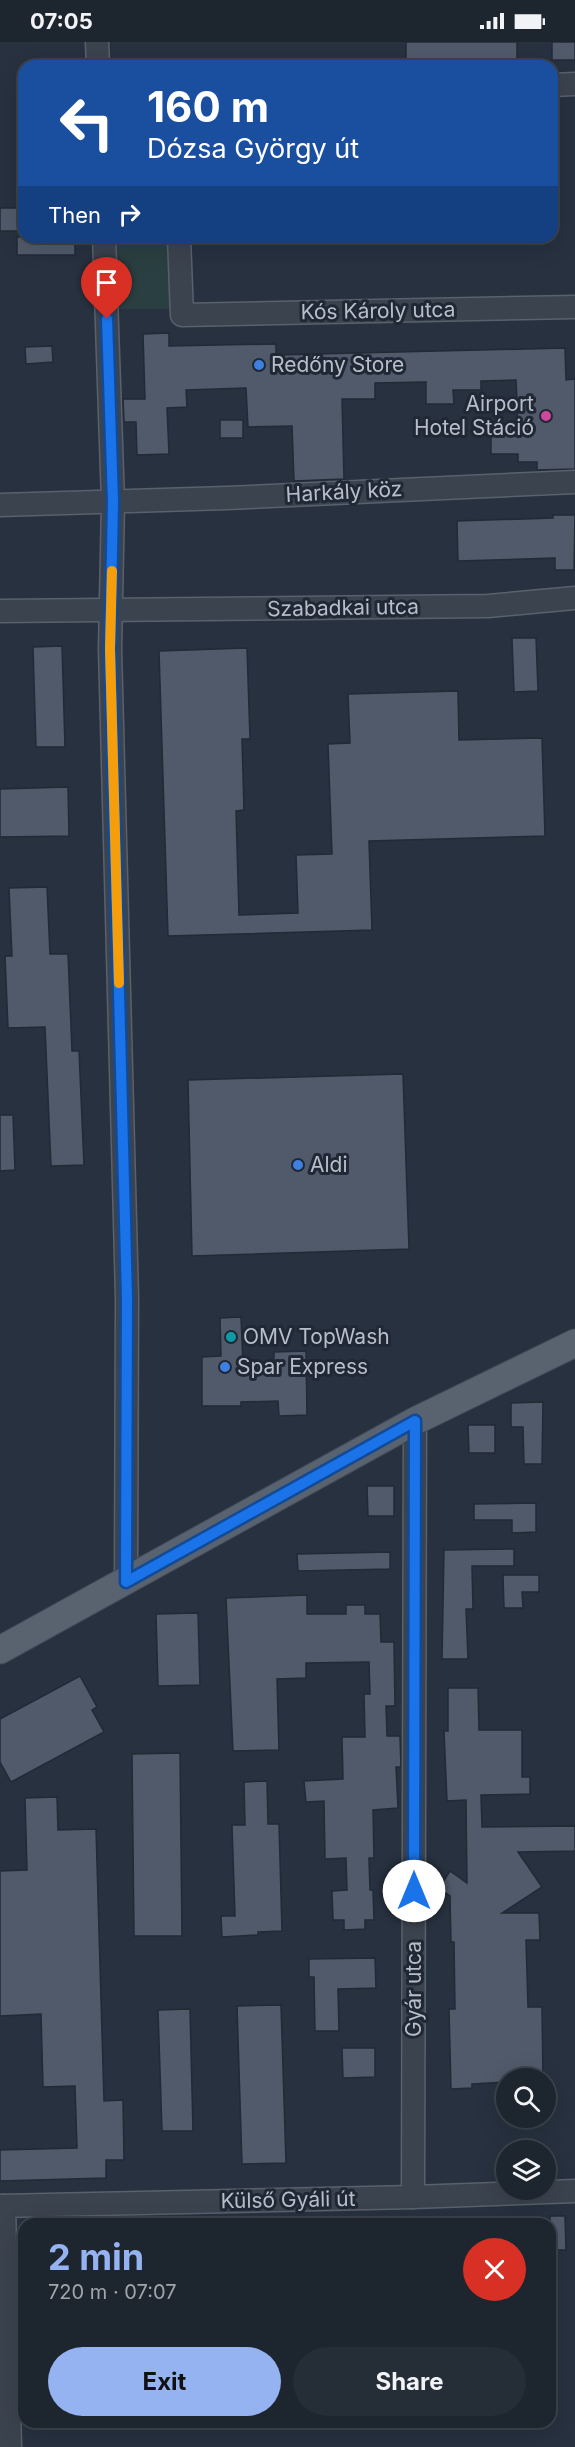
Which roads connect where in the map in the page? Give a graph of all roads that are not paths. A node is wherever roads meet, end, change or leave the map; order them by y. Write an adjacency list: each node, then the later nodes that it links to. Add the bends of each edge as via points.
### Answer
1 (97, 42): 2 (street)
2 (98, 60)
3 (575, 84): 4 (street)
4 (558, 85)
5 (104, 243): 9 (street)
6 (179, 243): 7 (street, Kós Károly utca, via 182,315)
7 (575, 307)
8 (575, 482): 9 (street, Harkály köz)
9 (113, 502): 10 (street, Harkály köz); 12 (street)
10 (0, 505)
11 (575, 598): 12 (street, Szabadkai utca, via 488,606)
12 (111, 610): 13 (street, Szabadkai utca); 16 (street, via 127,1298)
13 (0, 611)
14 (575, 1343): 15 (main road)
15 (415, 1421): 16 (main road); 19 (street, Gyár utca)
16 (126, 1582): 17 (main road)
17 (0, 1650)
18 (575, 2191): 19 (street, Külső Gyáli út)
19 (413, 2197): 20 (street, Külső Gyáli út)
20 (2, 2206): 21 (street)
21 (10, 2447)

